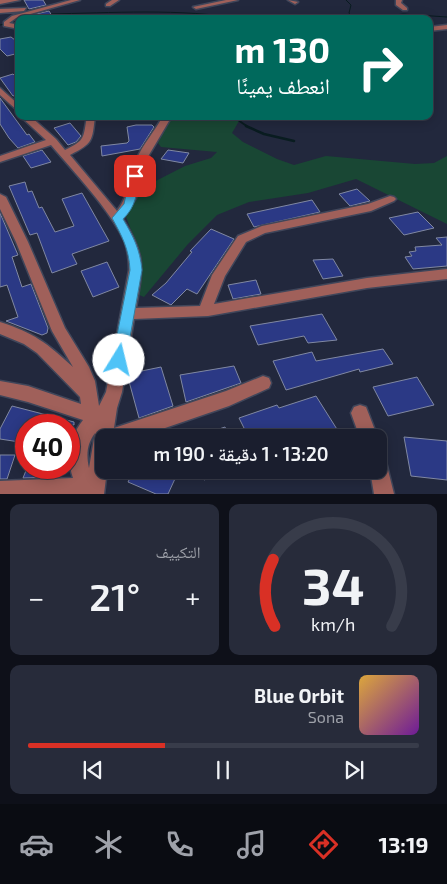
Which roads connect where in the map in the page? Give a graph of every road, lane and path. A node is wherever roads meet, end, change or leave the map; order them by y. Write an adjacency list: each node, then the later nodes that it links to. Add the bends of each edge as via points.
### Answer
1 (17, 0): 6 (street)
2 (77, 0): 9 (street)
3 (116, 0): 7 (street)
4 (235, 0): 8 (street)
5 (399, 0): 10 (street, via 398,4)
6 (0, 2)
7 (108, 5)
8 (196, 6)
9 (49, 8): 11 (street); 12 (street)
10 (404, 9)
11 (0, 11)
12 (24, 15)
13 (15, 18): 14 (street, via 6,24)
14 (15, 27)
15 (447, 27): 17 (street)
16 (15, 29): 18 (street)
17 (433, 29)
18 (5, 33)
19 (0, 90): 20 (street)
20 (15, 106)
21 (31, 120): 24 (street)
22 (90, 120): 25 (street, via 84,144)
23 (166, 120): 29 (street, via 141,160 126,211)
24 (53, 141): 25 (street); 26 (street)
25 (64, 154): 29 (street)
26 (0, 159)
27 (0, 197): 36 (street, via 59,331 81,367)
28 (390, 199): 31 (street, via 371,207 262,230 242,238 219,275)
29 (117, 218): 32 (street, via 135,255 136,270)
30 (447, 274): 31 (street, via 398,278)
31 (205, 310): 32 (street)
32 (128, 313): 37 (street, via 114,392)
33 (0, 328): 36 (street, via 42,348)
34 (263, 384): 40 (street)
35 (0, 388): 37 (street)
36 (88, 393): 37 (street)
37 (99, 413): 39 (street); 45 (street, via 84,431 77,454 78,466)
38 (360, 413): 41 (street)
39 (103, 429)
40 (135, 429)
41 (366, 429)
42 (95, 474): 45 (street)
43 (381, 479): 46 (street)
44 (0, 491): 45 (street)
45 (90, 492)
46 (384, 494)

